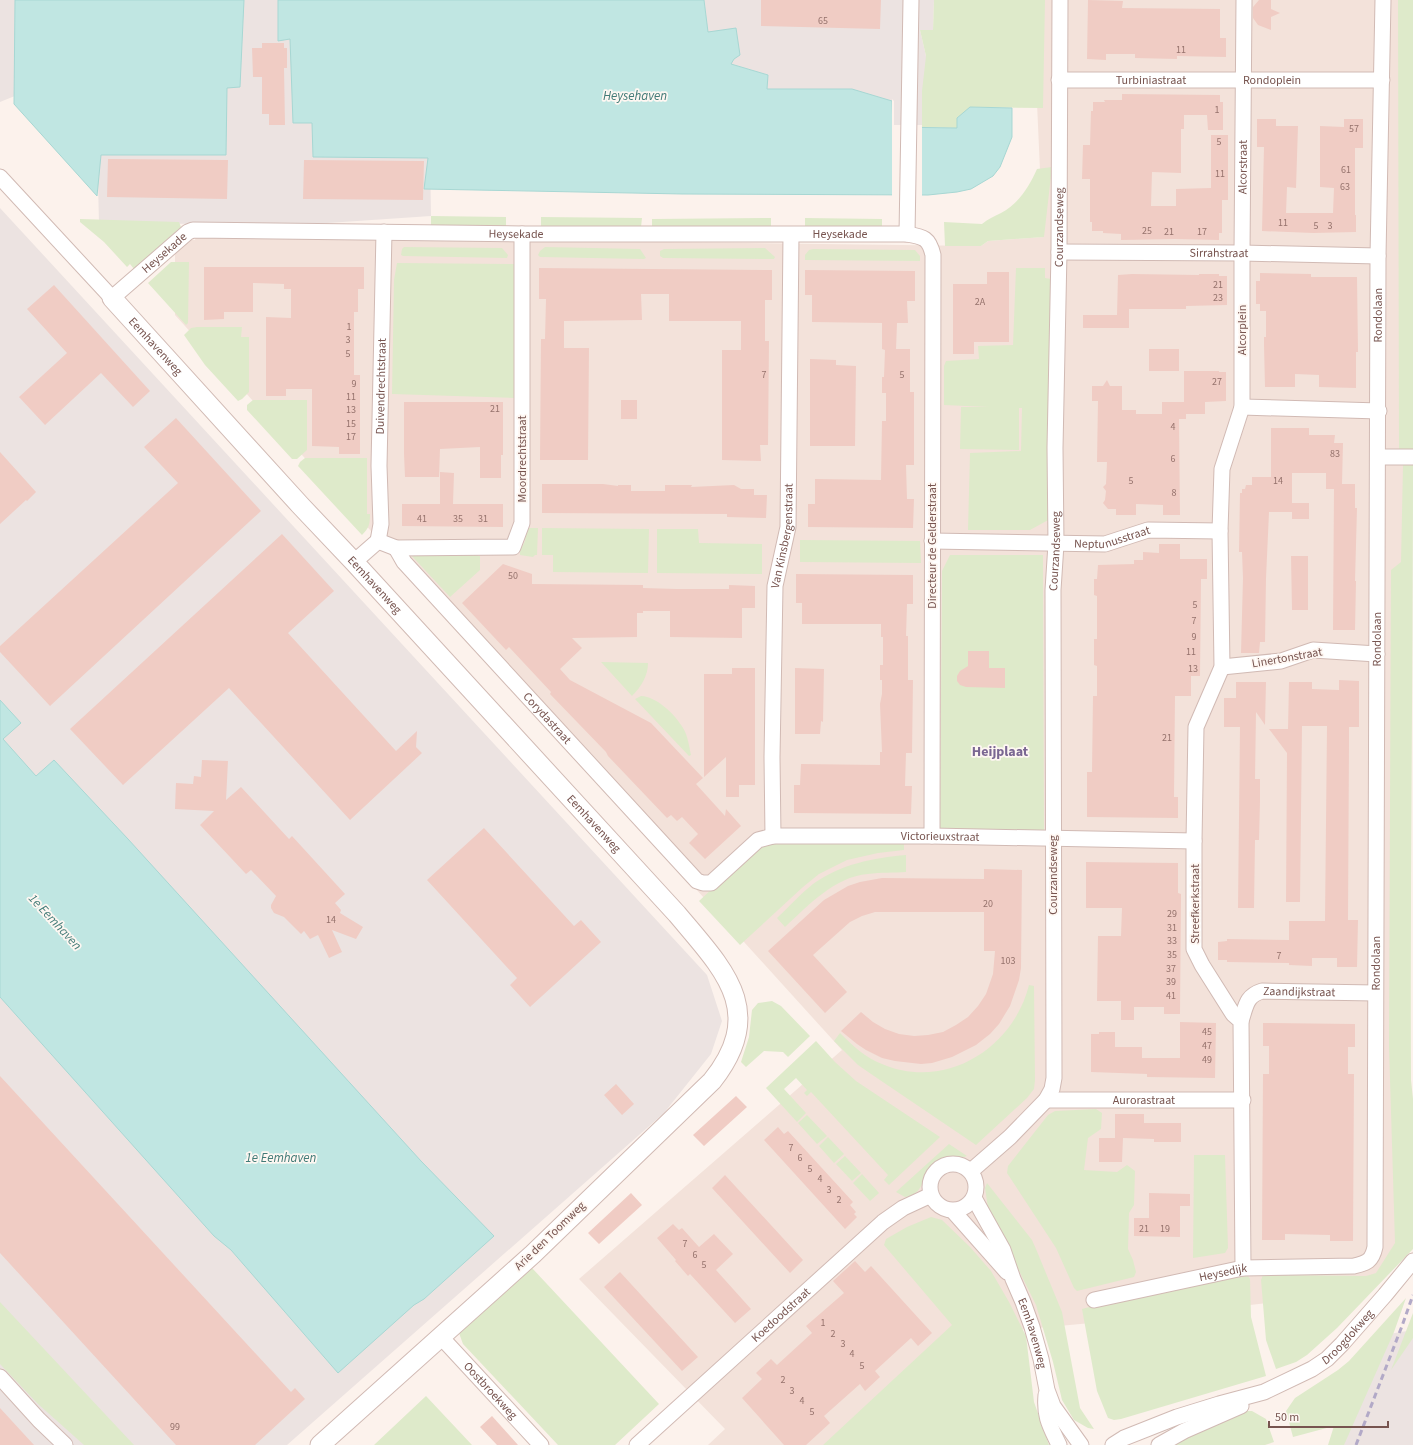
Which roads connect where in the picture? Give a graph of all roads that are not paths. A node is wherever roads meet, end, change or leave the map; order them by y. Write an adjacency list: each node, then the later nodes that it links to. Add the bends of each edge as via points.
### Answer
1 (911, 0): 11 (street)
2 (1060, 0): 5 (street, Courzandseweg)
3 (1244, 0): 6 (street, Rondoplein)
4 (1383, 0): 7 (street, Rondolaan)
5 (1059, 80): 6 (street, Turbiniastraat); 13 (street, Courzandseweg)
6 (1243, 80): 7 (street, Rondoplein); 14 (street, Alcorstraat)
7 (1382, 80): 16 (street, Rondolaan)
8 (0, 177): 17 (street, Eemhavenweg)
9 (384, 232): 10 (street, Heysekade); 17 (street, Heysekade, via 193,230); 23 (street, Duivendrechtstraat, via 379,466 381,524)
10 (522, 234): 12 (street, Heysekade); 26 (street, Moordrechtstraat, via 522,523 512,547)
11 (907, 234): 12 (street, Heysekade); 15 (street, Heysekade, via 925,239 930,245)
12 (790, 235): 30 (street, Van Kinsbergenstraat, via 788,527 775,586)
13 (1059, 252): 14 (street, Sirrahstraat); 25 (street, Courzandseweg)
14 (1242, 254): 16 (street, Sirrahstraat); 18 (street, Alcorplein)
15 (932, 256): 24 (street, Directeur de Gelderstraat)
16 (1378, 256): 19 (street, Rondolaan)
17 (112, 298): 27 (street, Eemhavenweg)
18 (1242, 407): 19 (street); 22 (street, Alcorplein, via 1222,469)
19 (1378, 412): 20 (street, Rondolaan)
20 (1378, 457): 21 (street); 28 (street, Rondolaan)
21 (1413, 457)
22 (1220, 531): 25 (street, Neptunusstraat, via 1148,530 1105,544); 29 (street, Streefkerkstraat)
23 (378, 541): 26 (street, Moordrechtstraat); 27 (street)
24 (932, 541): 25 (street, Neptunusstraat); 31 (street, Directeur de Gelderstraat)
25 (1056, 544): 32 (street, Courzandseweg, via 1053,590)
26 (396, 548): 34 (street, Corydastraat, via 409,568 697,881)
27 (354, 562): 36 (street, Eemhavenweg, via 677,914 722,969)
28 (1377, 654): 29 (street, Linertonstraat, via 1313,650 1281,661); 35 (street, Rondolaan)
29 (1222, 667): 33 (street, Streefkerkstraat, via 1196,727)
30 (773, 836): 31 (street, Victorieuxstraat); 34 (street, Victorieuxstraat, via 758,840 711,883)
31 (932, 836): 32 (street, Victorieuxstraat)
32 (1053, 839): 33 (street, Victorieuxstraat); 38 (street, Courzandseweg, via 1054,1078)
33 (1194, 841): 37 (street, Streefkerkstraat, via 1194,949 1233,1014)
34 (703, 883)
35 (1375, 993): 37 (street, Zaandijkstraat, via 1262,991 1251,996); 45 (street, Rondolaan, via 1375,1248 1370,1260)
36 (737, 1001): 49 (street, Arie den Toomweg, via 734,1046 712,1081 533,1254)
37 (1241, 1021): 39 (street)
38 (1046, 1100): 39 (street, Aurorastraat); 40 (street, via 1010,1137)
39 (1242, 1100): 46 (street)
40 (971, 1171): 41 (street, via 955,1164 944,1166 934,1173 930,1183); 42 (street, via 976,1181)
41 (931, 1195): 43 (street, via 942,1208); 56 (street, Koedoodstraat, via 903,1208 883,1222)
42 (974, 1198): 43 (street, via 965,1207); 47 (street, Eemhavenweg, via 1003,1250)
43 (953, 1210): 47 (street, Eemhavenweg)
44 (1413, 1261): 52 (street, Droogdokweg, via 1327,1358 1312,1369)
45 (1354, 1266): 46 (street, Heysedijk)
46 (1243, 1268): 48 (street, Heysedijk)
47 (1013, 1279): 51 (street, Eemhavenweg, via 1032,1327)
48 (1094, 1300)
49 (441, 1337): 54 (street, Arie den Toomweg); 55 (street, Oostbroekweg)
50 (0, 1377): 53 (street)
51 (1047, 1390): 57 (street, Eemhavenweg, via 1045,1409); 58 (street, Eemhavenweg, via 1053,1406)
52 (1264, 1392): 59 (street, Droogdokweg, via 1177,1417 1124,1438); 60 (street, Droogdokweg, via 1238,1408 1184,1431)
53 (65, 1445)
54 (320, 1445)
55 (541, 1445)
56 (637, 1445)
57 (1059, 1445)
58 (1081, 1445)
59 (1113, 1445)
60 (1159, 1445)

